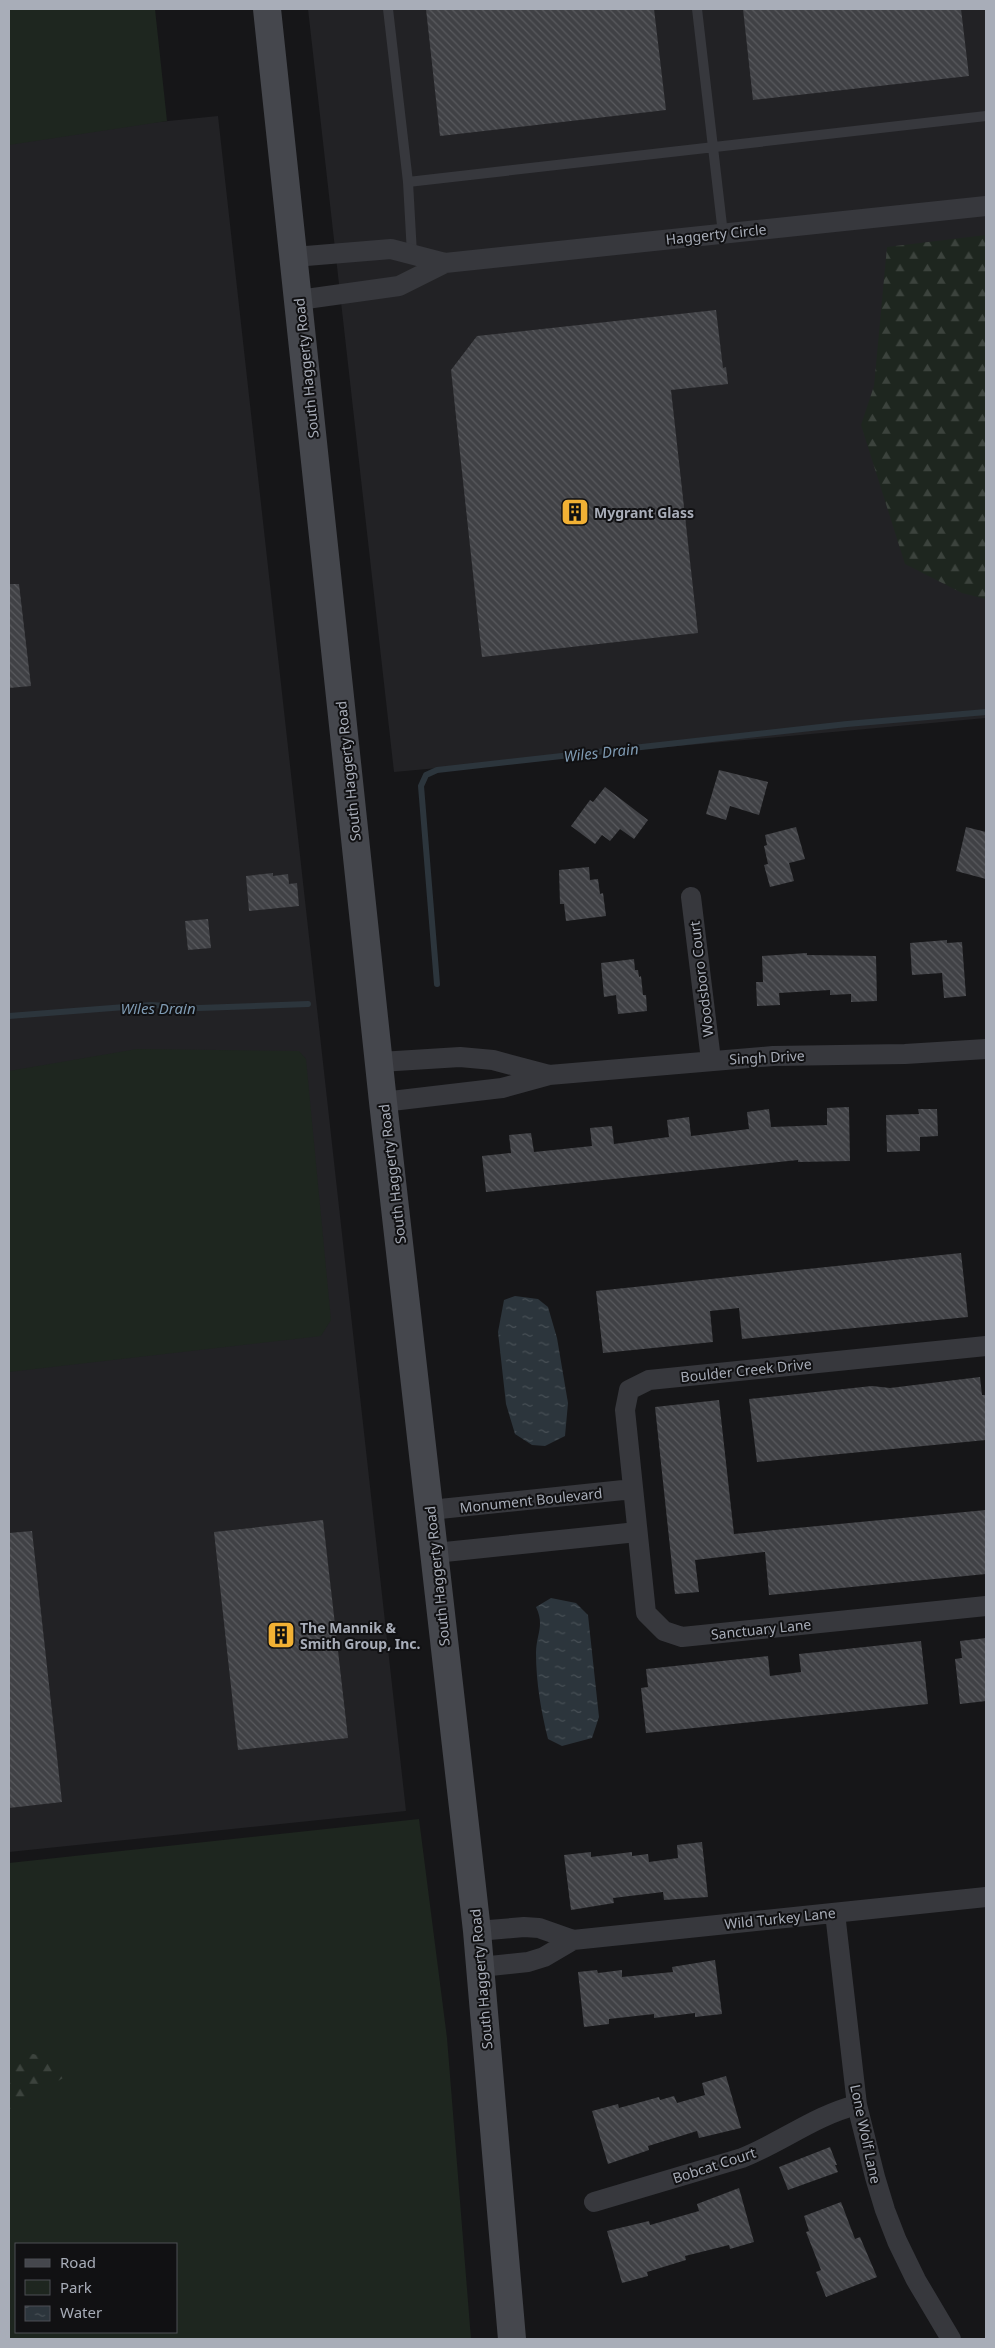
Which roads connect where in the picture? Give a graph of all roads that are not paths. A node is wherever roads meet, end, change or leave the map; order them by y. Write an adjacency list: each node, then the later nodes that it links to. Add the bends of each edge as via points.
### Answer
1 (267, 9): 10 (main road, South Haggerty Road)
2 (388, 9): 6 (lane)
3 (697, 9): 5 (lane)
4 (986, 116): 5 (lane)
5 (713, 147): 6 (lane); 8 (lane)
6 (408, 182): 9 (lane)
7 (986, 206): 8 (street, Haggerty Circle)
8 (723, 234): 11 (street, Haggerty Circle)
9 (412, 254): 10 (street, Haggerty Circle, via 391,249); 11 (street, Haggerty Circle)
10 (294, 258): 12 (main road, South Haggerty Road)
11 (445, 263): 12 (street, Haggerty Circle, via 399,286)
12 (299, 300): 16 (main road, South Haggerty Road)
13 (691, 898): 15 (street, Woodsboro Court)
14 (986, 1049): 15 (street, Singh Drive)
15 (710, 1060): 17 (street, Singh Drive)
16 (380, 1062): 17 (street, Singh Drive, via 460,1057 493,1060); 18 (main road, South Haggerty Road)
17 (548, 1075): 18 (street, Singh Drive, via 502,1088)
18 (383, 1102): 21 (main road, South Haggerty Road)
19 (986, 1346): 20 (street, Boulder Creek Drive, via 649,1380 629,1390 625,1410)
20 (632, 1489): 21 (street, Monument Boulevard); 22 (street, Boulder Creek Drive)
21 (430, 1510): 24 (main road, South Haggerty Road)
22 (635, 1511): 23 (street, Sanctuary Lane)
23 (637, 1532): 24 (street); 25 (street, Sanctuary Lane, via 646,1613 664,1631 682,1637)
24 (434, 1553): 28 (main road, South Haggerty Road)
25 (986, 1606)
26 (986, 1897): 27 (street, Wild Turkey Lane)
27 (835, 1913): 29 (street, Wild Turkey Lane); 31 (street, Lone Wolf Lane)
28 (477, 1931): 29 (street, Wild Turkey Lane, via 539,1928); 30 (main road, South Haggerty Road)
29 (573, 1940): 30 (street, Wild Turkey Lane, via 544,1957 528,1962)
30 (481, 1967): 33 (main road, South Haggerty Road)
31 (858, 2105): 32 (street, Bobcat Court, via 818,2119 742,2158); 34 (street, Lone Wolf Lane, via 885,2210 916,2280)
32 (594, 2202)
33 (512, 2339)
34 (951, 2339)

